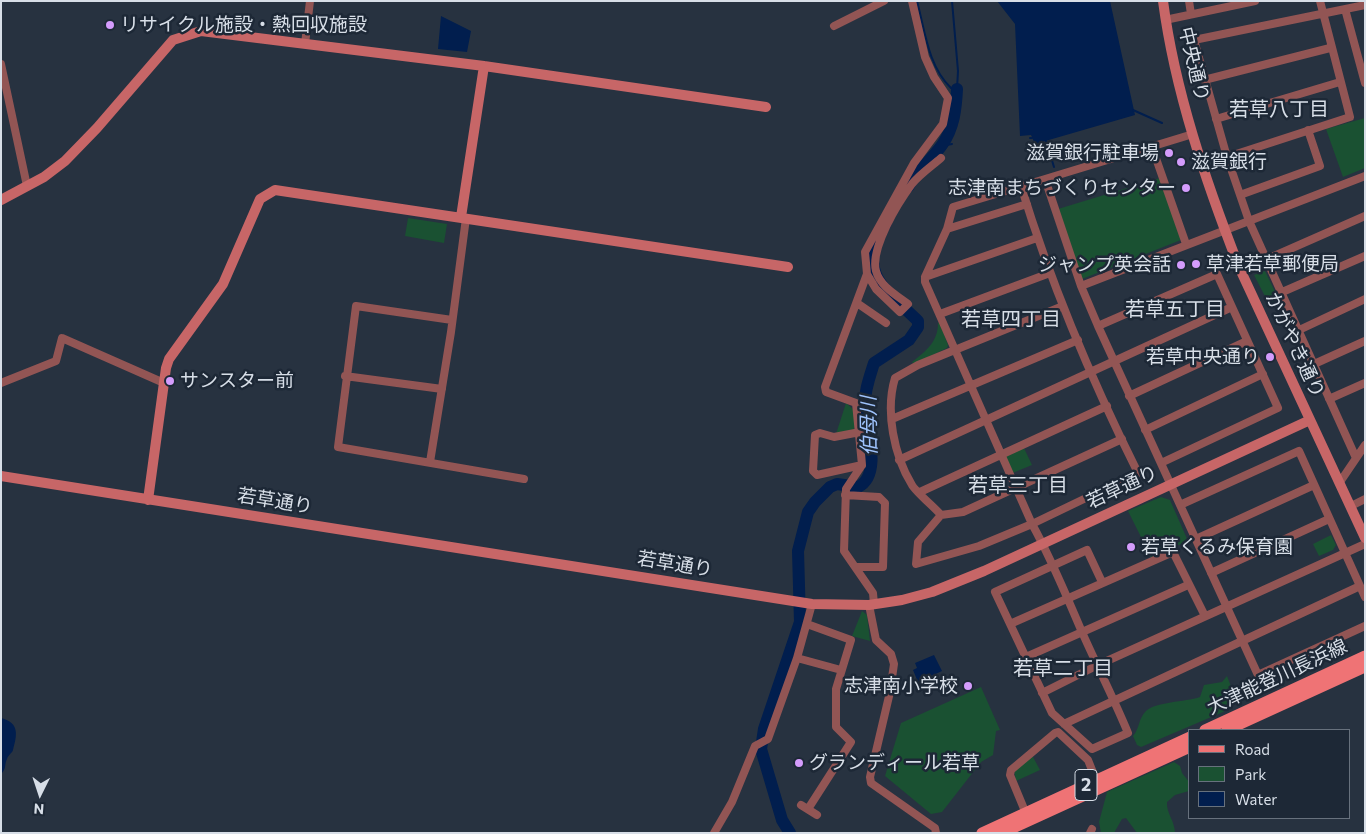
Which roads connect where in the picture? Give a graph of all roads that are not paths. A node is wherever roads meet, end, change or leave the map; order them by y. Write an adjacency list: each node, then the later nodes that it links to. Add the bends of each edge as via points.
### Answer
1 (310, 1): 14 (street)
2 (884, 1): 13 (street)
3 (912, 1): 48 (street, via 925,57 948,98 947,110 943,124 914,162 876,229 865,252)
4 (1163, 1): 12 (street, 中央通り)
5 (1189, 1): 10 (street)
6 (1255, 1): 10 (street)
7 (1320, 1): 11 (street)
8 (1365, 5): 9 (street)
9 (1345, 9): 11 (street); 17 (street)
10 (1191, 14): 12 (street)
11 (1322, 14): 16 (street); 20 (street, via 1194,40)
12 (1165, 20): 26 (street, 中央通り)
13 (834, 26)
14 (305, 44): 19 (street); 32 (street, via 201,31 172,40 82,146 55,170)
15 (1365, 46): 17 (street)
16 (1330, 48): 20 (street); 21 (street)
17 (1355, 49): 22 (street)
18 (1, 64): 32 (street)
19 (484, 66): 23 (street); 38 (street)
20 (1204, 80): 24 (street)
21 (1340, 82): 24 (street); 25 (street, via 1350,117)
22 (1365, 83)
23 (766, 107)
24 (1216, 119): 28 (street)
25 (1308, 130): 28 (street); 34 (street, via 1320,166)
26 (1194, 134): 27 (street); 41 (street, かがやき通り)
27 (1152, 147): 31 (street); 43 (street)
28 (1227, 157): 34 (street)
29 (941, 158): 48 (street, via 913,183 875,252 876,273 889,290 908,304 900,312 876,289)
30 (1365, 176): 39 (street)
31 (1045, 179): 33 (street); 50 (street)
32 (27, 186): 35 (street)
33 (1021, 186): 36 (street); 40 (street, via 953,207)
34 (1240, 195): 39 (street)
35 (1, 200)
36 (1027, 204): 40 (street); 42 (street)
37 (1365, 216): 45 (street)
38 (463, 218): 46 (street); 57 (street); 71 (street, via 284,190 266,194 257,204 223,284 169,359)
39 (1249, 221): 41 (street); 45 (street)
40 (947, 229): 49 (street)
41 (1225, 230): 43 (street); 80 (street, かがやき通り)
42 (1037, 238): 47 (street); 49 (street)
43 (1186, 244): 50 (street)
44 (1365, 256): 51 (street)
45 (1265, 260): 51 (street)
46 (788, 267)
47 (1050, 273): 54 (street); 56 (street)
48 (867, 274): 53 (street)
49 (925, 277): 56 (street)
50 (1081, 286): 59 (street)
51 (1280, 293): 60 (street)
52 (1365, 300): 60 (street)
53 (856, 303): 58 (street); 82 (street, via 825,387 826,392 856,403)
54 (1063, 306): 61 (street); 64 (street)
55 (1232, 307): 59 (street, via 1217,274); 62 (street); 65 (street)
56 (940, 314): 64 (street)
57 (452, 320): 69 (street, via 356,306); 74 (street)
58 (886, 323)
59 (1098, 326): 65 (street)
60 (1297, 331): 66 (street)
61 (1078, 340): 67 (street); 73 (street)
62 (1247, 341): 68 (street); 75 (street)
63 (1365, 341): 66 (street)
64 (954, 350): 73 (street); 78 (street, via 895,378 890,405)
65 (1114, 362): 67 (street); 75 (street)
66 (1312, 365): 76 (street)
67 (1092, 372): 77 (street); 79 (street)
68 (1263, 374): 81 (street); 89 (street, via 1278,408)
69 (345, 376): 74 (street); 88 (street, via 338,447)
70 (1, 383): 71 (street, via 56,361 62,338)
71 (164, 383): 100 (street)
72 (1365, 383): 76 (street)
73 (970, 386): 78 (street); 79 (street)
74 (442, 389): 88 (street)
75 (1129, 396): 81 (street)
76 (1329, 399): 86 (street)
77 (1107, 406): 83 (street); 85 (street)
78 (892, 419): 87 (street)
79 (986, 420): 85 (street); 87 (street)
80 (1310, 420): 93 (street, かがやき通り); 94 (street, 若草通り)
81 (1145, 430): 89 (street)
82 (860, 432): 90 (street); 90 (street, via 834,437 820,433 815,435 813,471 817,475)
83 (1122, 439): 96 (street); 105 (street, via 1138,473)
84 (1365, 445): 86 (street)
85 (1002, 455): 96 (street); 98 (street)
86 (1356, 458): 93 (street)
87 (899, 460): 98 (street, via 913,488)
88 (430, 462): 92 (street)
89 (1160, 463): 94 (street)
90 (862, 465): 97 (street)
91 (1, 476): 100 (street, 若草通り)
92 (524, 479)
93 (1340, 482): 102 (street, かがやき通り)
94 (1170, 484): 101 (street); 108 (street, 若草通り)
95 (1314, 485): 101 (street, via 1299,451); 104 (street); 107 (street)
96 (1016, 488): 103 (street, via 963,512); 105 (street)
97 (847, 489): 112 (street, via 844,551); 112 (street, via 879,497 885,504 883,567)
98 (920, 492): 103 (street)
99 (1365, 499): 102 (street)
100 (148, 500): 119 (street, 若草通り)
101 (1180, 505): 107 (street)
102 (1351, 506): 106 (street, かがやき通り)
103 (941, 515): 105 (street, via 918,542 916,564 979,546)
104 (1329, 519): 110 (street); 113 (street)
105 (1032, 524): 108 (street)
106 (1365, 538)
107 (1196, 539): 113 (street)
108 (1042, 542): 111 (street); 120 (street, 若草通り, via 932,592)
109 (1365, 544): 110 (street)
110 (1345, 552): 116 (street); 121 (street)
111 (1053, 566): 114 (street, via 1087,550); 118 (street); 124 (street, via 995,592)
112 (858, 567): 120 (street, via 873,592)
113 (1211, 573): 121 (street)
114 (1102, 582): 115 (street, via 1173,552); 118 (street)
115 (1188, 584): 122 (street); 126 (street)
116 (1360, 586): 117 (street); 127 (street)
117 (1365, 597)
118 (1069, 598): 124 (street); 126 (street)
119 (804, 602): 120 (street, 若草通り); 123 (street)
120 (872, 605): 145 (street, via 876,640 891,654 894,664 871,783 935,828)
121 (1227, 607): 122 (street); 127 (street)
122 (1205, 616): 131 (street)
123 (807, 624): 129 (street); 133 (street, via 851,638)
124 (1010, 624): 130 (street)
125 (1365, 626): 127 (street, via 1258,674)
126 (1082, 632): 130 (street); 131 (street)
127 (1242, 641): 135 (street)
128 (1365, 656): 137 (main road, 大津能登川長浜線)
129 (797, 658): 133 (street); 144 (street, via 768,739 751,754 732,802)
130 (1026, 658): 134 (street)
131 (1098, 665): 134 (street); 135 (street)
132 (1365, 667): 138 (main road, 大津能登川長浜線)
133 (842, 670): 142 (street, via 836,689 836,727 851,742 804,807)
134 (1042, 694): 136 (street, via 1052,712)
135 (1114, 699): 136 (street); 136 (street, via 1128,733 1092,749)
136 (1064, 724)
137 (1207, 729)
138 (1229, 729)
139 (1188, 738): 141 (main road, 2)
140 (1188, 748): 143 (main road, 2)
141 (1096, 780): 143 (main road, 2); 143 (street, via 1088,760 1058,732 1055,733 1011,770 1010,775)
142 (817, 815)
143 (1027, 817): 146 (main road, 2); 147 (main road, 2)
144 (714, 833)
145 (936, 833)
146 (982, 833)
147 (1002, 833)

